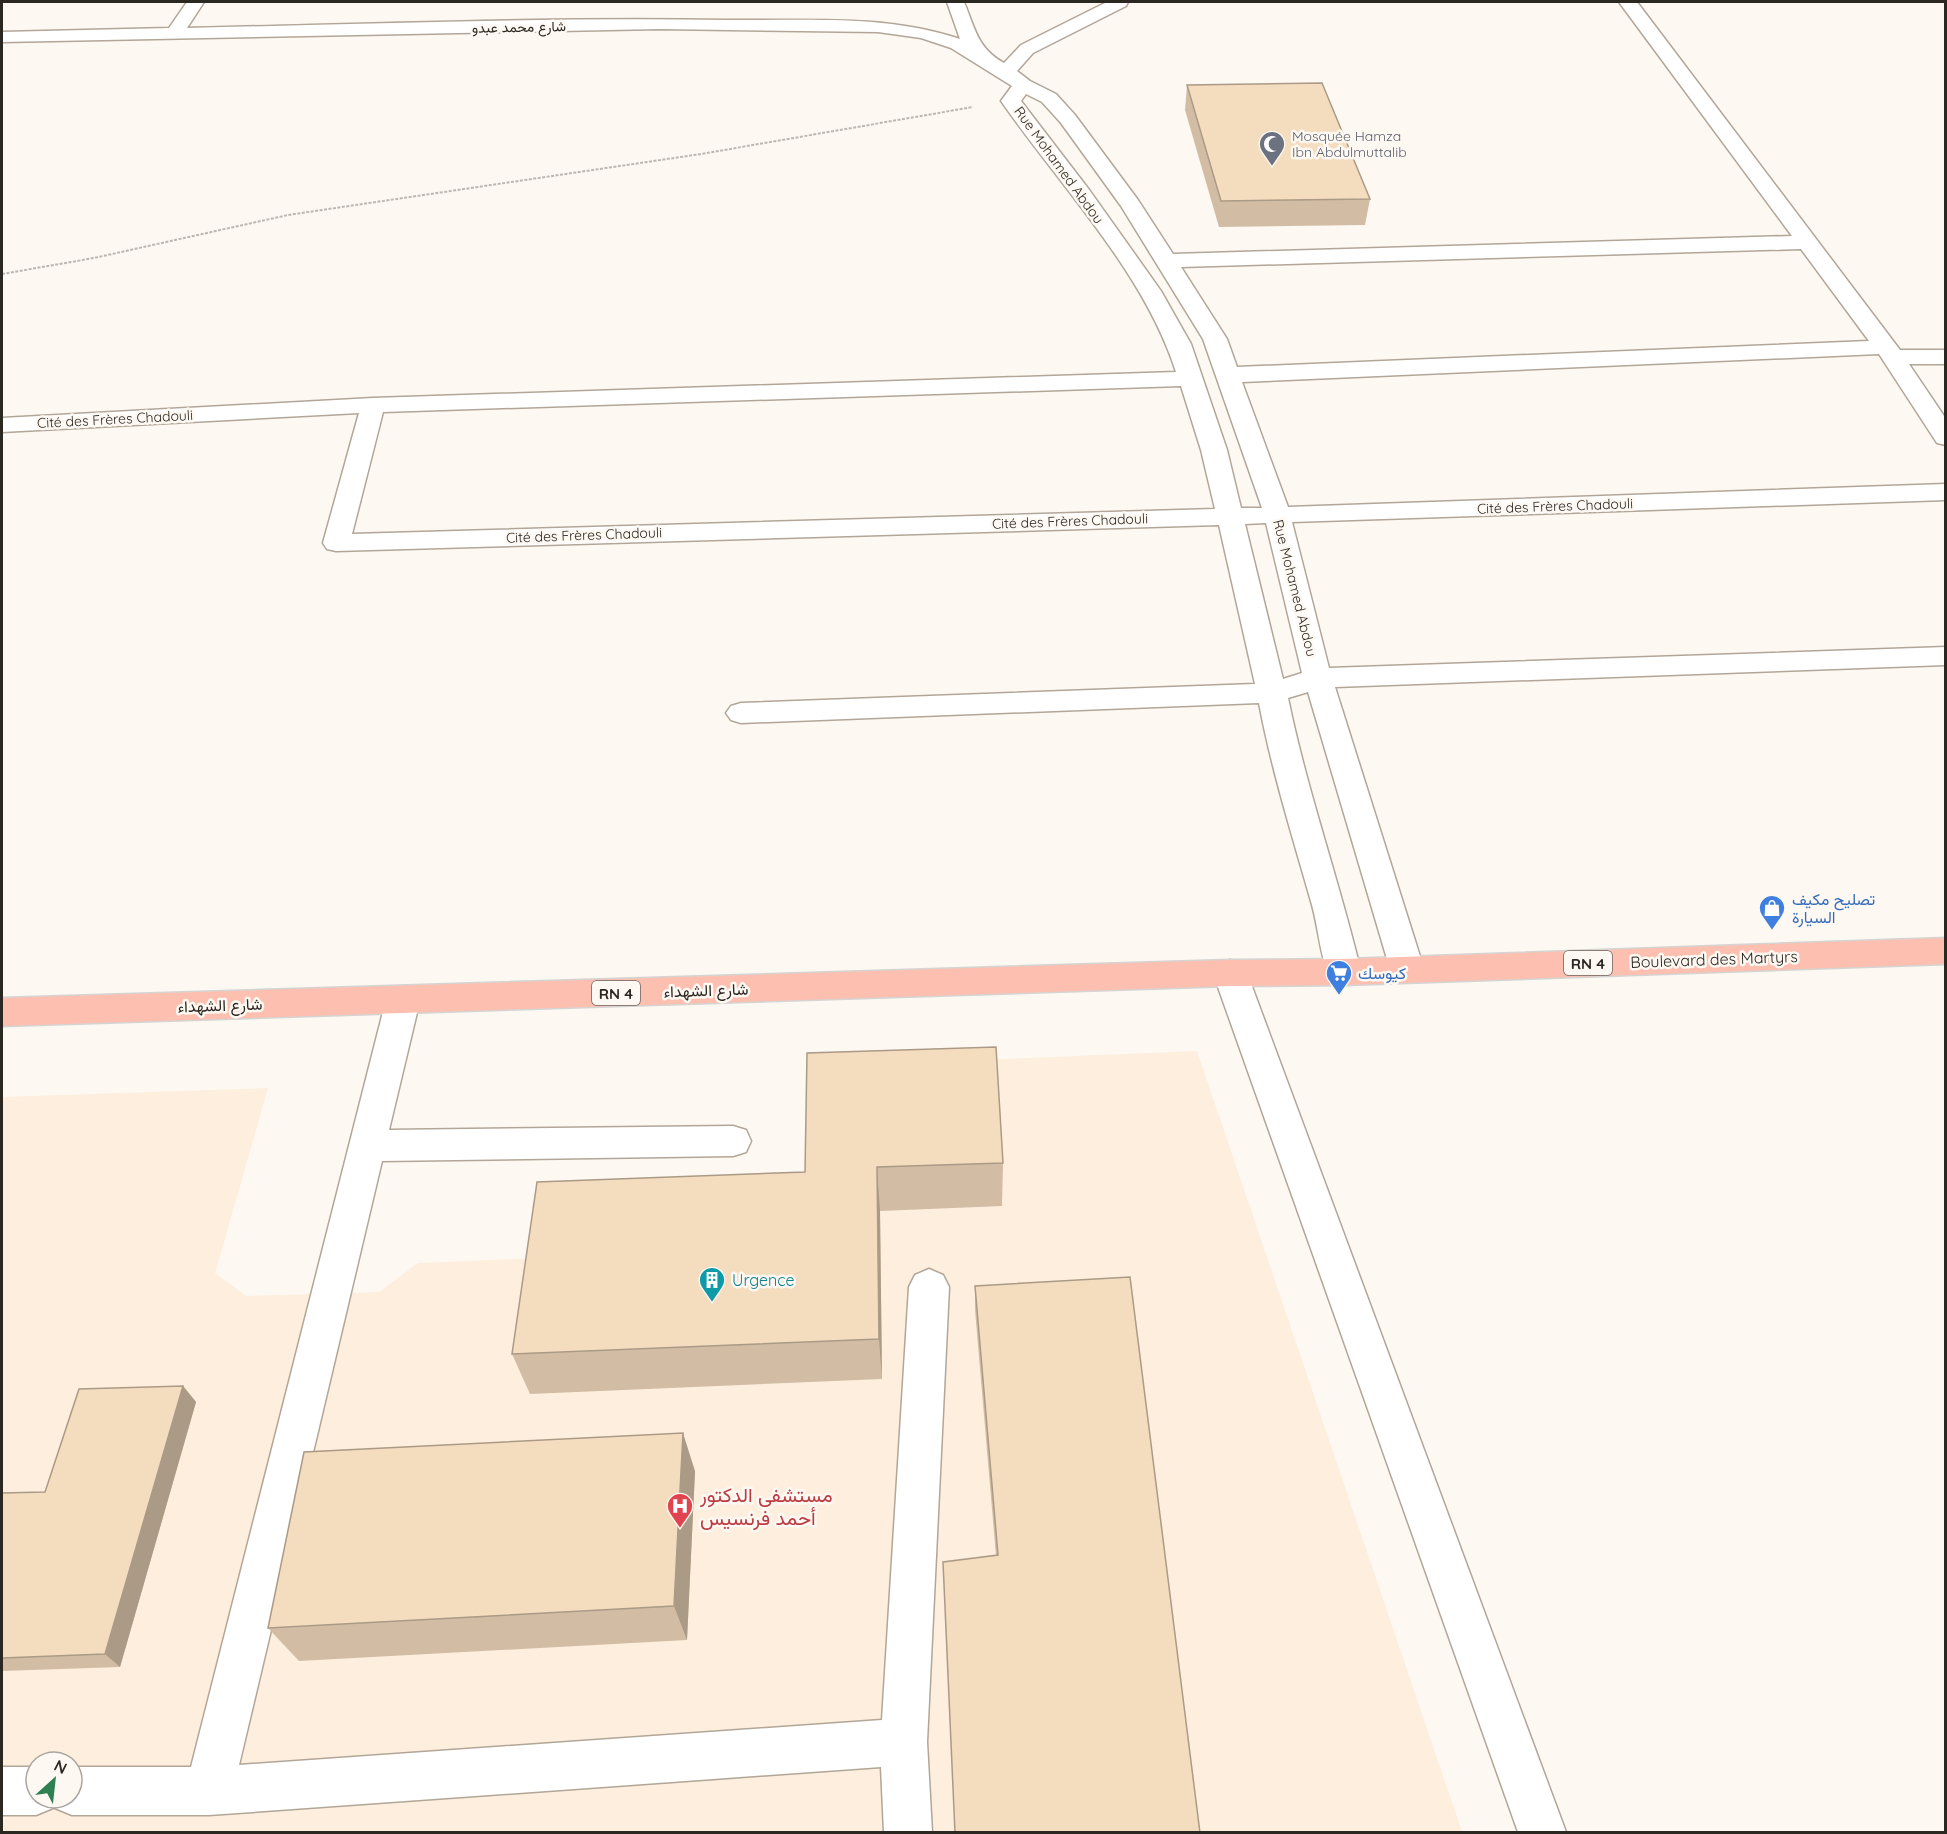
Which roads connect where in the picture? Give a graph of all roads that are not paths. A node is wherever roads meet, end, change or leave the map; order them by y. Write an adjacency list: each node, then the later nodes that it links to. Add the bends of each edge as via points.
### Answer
1 (195, 2): 5 (street)
2 (956, 2): 7 (street, via 971,45)
3 (1120, 2): 8 (street, via 1027,50)
4 (1628, 2): 9 (street)
5 (174, 34): 6 (street, شارع محمد عبدو); 7 (street, شارع محمد عبدو, via 660,24 878,27 924,33)
6 (2, 37)
7 (985, 58): 8 (street, شارع محمد عبدو)
8 (1015, 78): 10 (street, Rue Mohamed Abdou, via 1049,98 1068,119 1131,204); 14 (street, Rue Mohamed Abdou, via 1011,101 1153,296 1179,344)
9 (1808, 242): 10 (street); 11 (street)
10 (1166, 261): 13 (street, Rue Mohamed Abdou, via 1215,339)
11 (1890, 352): 12 (street); 13 (street); 17 (street)
12 (1946, 357)
13 (1228, 375): 19 (street, Rue Mohamed Abdou)
14 (1190, 379): 15 (street, Cité des Frères Chadouli); 20 (street, Rue Mohamed Abdou, via 1214,450)
15 (373, 405): 16 (street, Cité des Frères Chadouli); 20 (street, Cité des Frères Chadouli, via 336,543)
16 (2, 425)
17 (1946, 438)
18 (1946, 492): 19 (street, Cité des Frères Chadouli)
19 (1277, 515): 20 (street, Cité des Frères Chadouli); 22 (street, Rue Mohamed Abdou)
20 (1230, 516): 23 (street, Rue Mohamed Abdou)
21 (1946, 656): 22 (street)
22 (1319, 678): 23 (street); 26 (street, Rue Mohamed Abdou)
23 (1272, 693): 24 (street); 27 (street, Rue Mohamed Abdou, via 1281,740)
24 (741, 713)
25 (1946, 951): 26 (main road, Boulevard des Martyrs / RN 4)
26 (1407, 969): 27 (main road, Boulevard des Martyrs / RN 4)
27 (1344, 972): 28 (main road, Boulevard des Martyrs / RN 4)
28 (1230, 974): 29 (main road, شارع الشهداء / RN 4); 40 (street)
29 (403, 1000): 30 (main road, شارع الشهداء / RN 4); 32 (street)
30 (2, 1012)
31 (733, 1141): 32 (street)
32 (367, 1146): 38 (street)
33 (929, 1287): 34 (street)
34 (904, 1742): 38 (street); 39 (street)
35 (2, 1791): 36 (street)
36 (24, 1791)
37 (84, 1791): 38 (street)
38 (209, 1791)
39 (909, 1833)
40 (1542, 1833)

